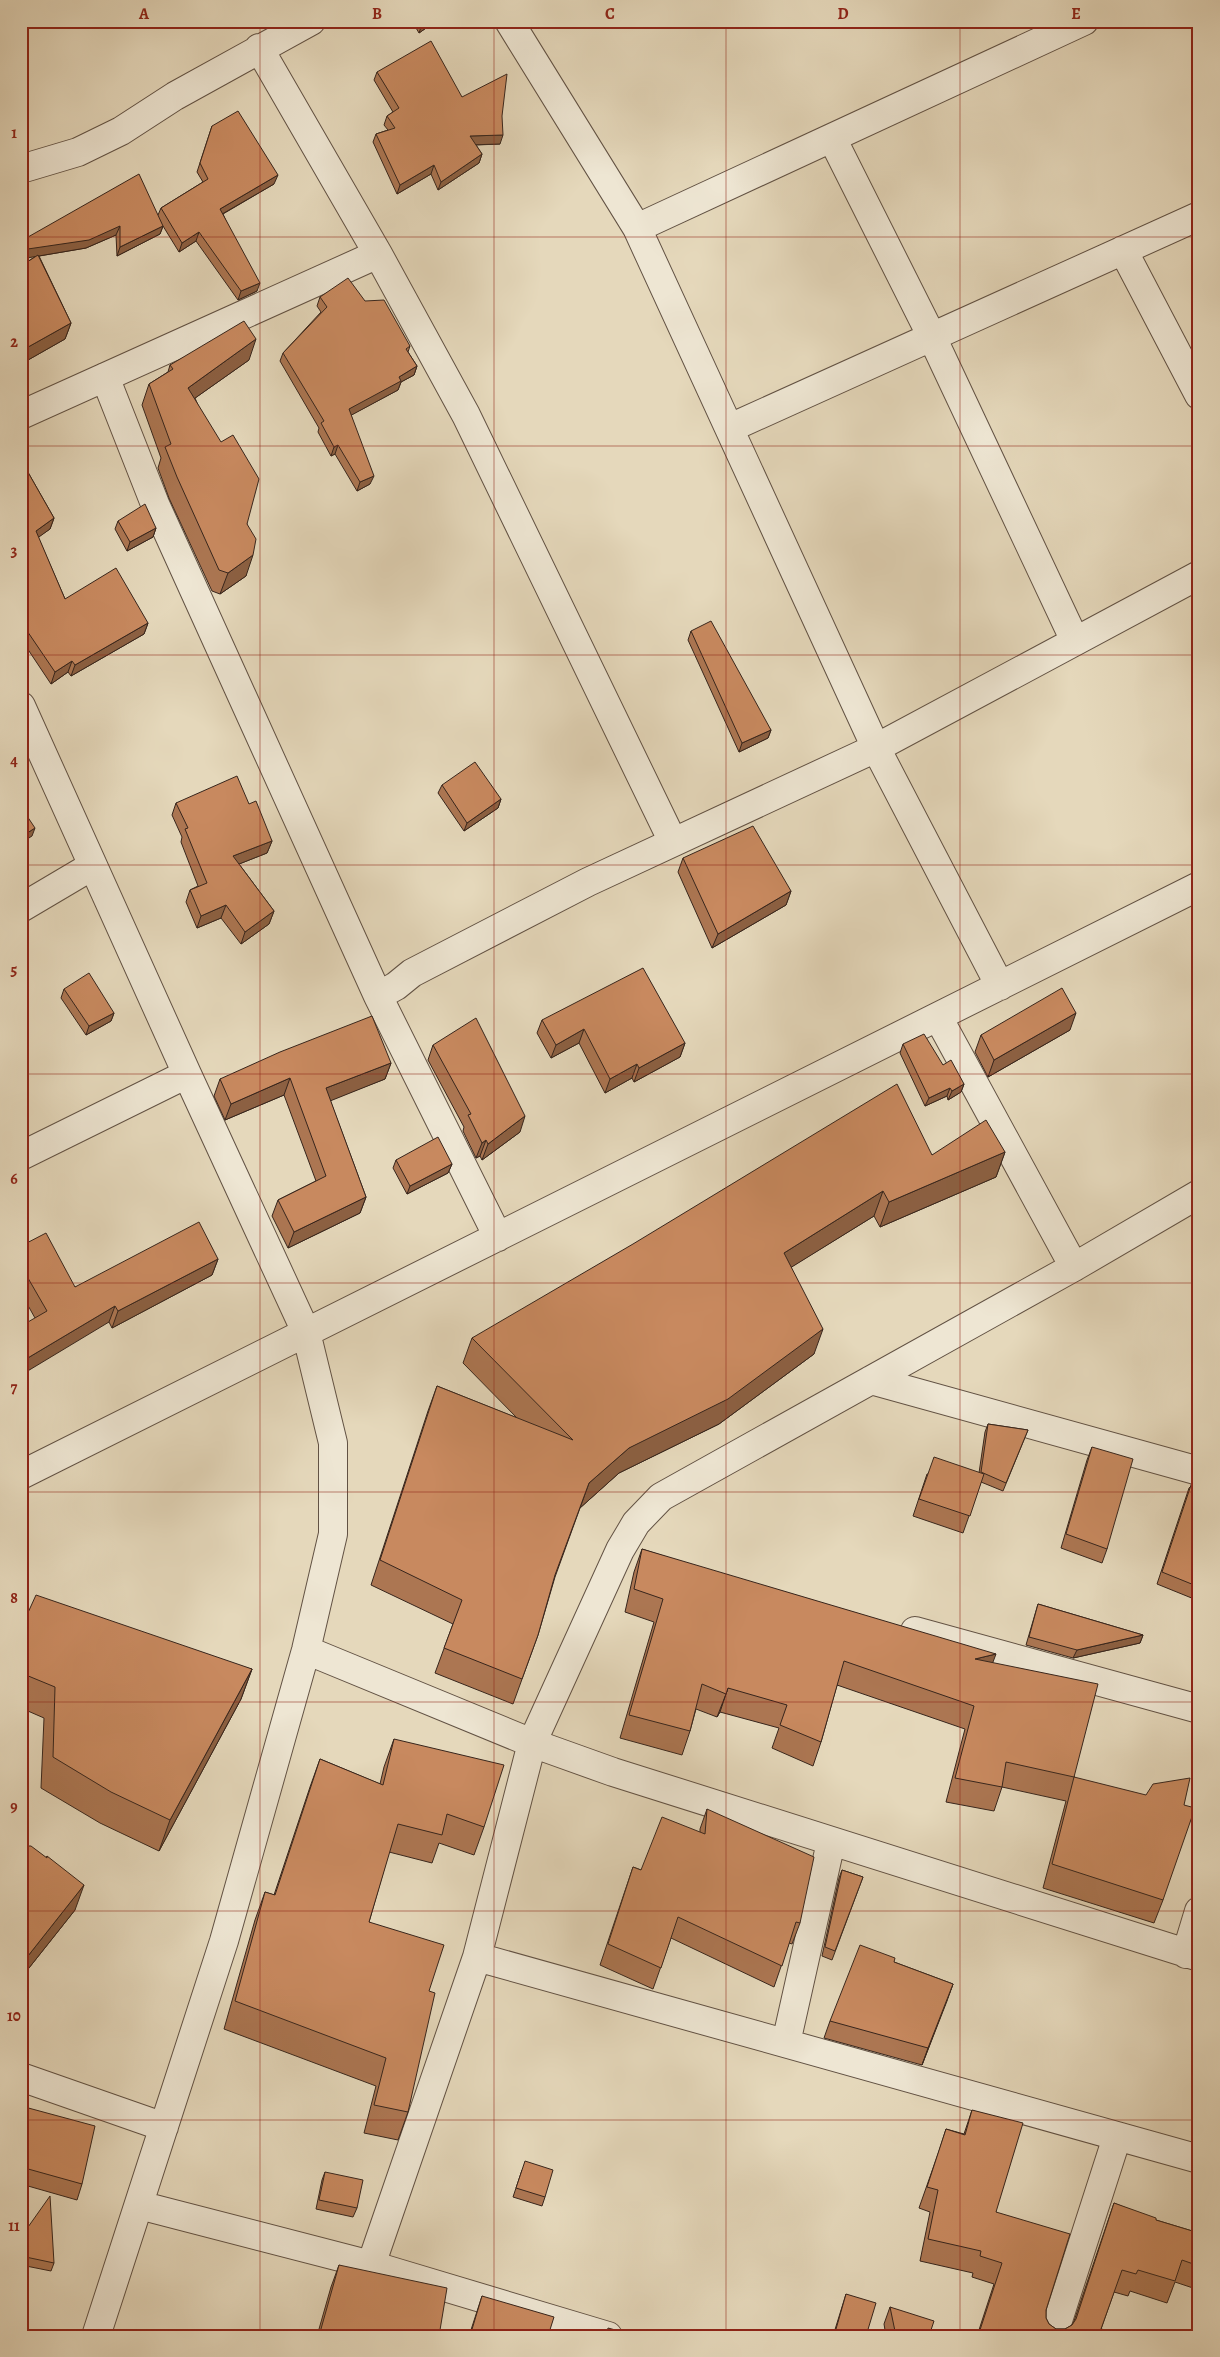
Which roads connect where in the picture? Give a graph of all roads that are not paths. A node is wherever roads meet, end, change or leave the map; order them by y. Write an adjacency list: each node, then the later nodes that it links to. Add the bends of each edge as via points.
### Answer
1 (311, 21): 4 (street)
2 (509, 21): 8 (street)
3 (1084, 21): 5 (street)
4 (259, 48): 6 (street, via 121,131 78,152); 10 (street)
5 (832, 138): 8 (street); 11 (street)
6 (21, 169)
7 (1199, 216): 9 (street)
8 (637, 228): 15 (street)
9 (1123, 250): 11 (street); 13 (street)
10 (378, 254): 12 (street); 20 (street, via 466,415)
11 (932, 337): 15 (street); 17 (street)
12 (105, 377): 14 (street); 25 (street, via 159,514)
13 (1199, 395)
14 (21, 415)
15 (730, 428): 19 (street)
16 (1199, 575): 17 (street)
17 (1075, 641): 19 (street)
18 (21, 706): 21 (street)
19 (876, 748): 20 (street); 24 (street)
20 (673, 842): 25 (street, via 412,973)
21 (92, 866): 23 (street); 27 (street)
22 (1199, 886): 24 (street)
23 (21, 908)
24 (1000, 986): 26 (street)
25 (378, 996): 30 (street)
26 (938, 1017): 30 (street); 31 (street)
27 (186, 1074): 28 (street); 32 (street)
28 (21, 1156)
29 (1199, 1194): 31 (street)
30 (498, 1237): 32 (street)
31 (1074, 1267): 33 (street)
32 (306, 1332): 35 (street); 39 (street, via 333,1443 333,1534)
33 (871, 1380): 34 (street); 36 (street, via 661,1497 636,1523)
34 (1199, 1471)
35 (21, 1475)
36 (620, 1550): 37 (street); 41 (street)
37 (648, 1558)
38 (895, 1626): 40 (street)
39 (306, 1650): 41 (street); 48 (street, via 224,1941)
40 (1199, 1709)
41 (532, 1743): 42 (street); 45 (street)
42 (831, 1842): 44 (street); 46 (street)
43 (1199, 1911): 44 (street)
44 (1193, 1956)
45 (477, 1957): 46 (street); 52 (street)
46 (786, 2043): 49 (street)
47 (21, 2078): 48 (street)
48 (164, 2127): 51 (street)
49 (1117, 2136): 50 (street); 55 (street)
50 (1199, 2160)
51 (139, 2205): 52 (street); 53 (street)
52 (371, 2265): 54 (street)
53 (96, 2336)
54 (608, 2336)
55 (1053, 2336)

